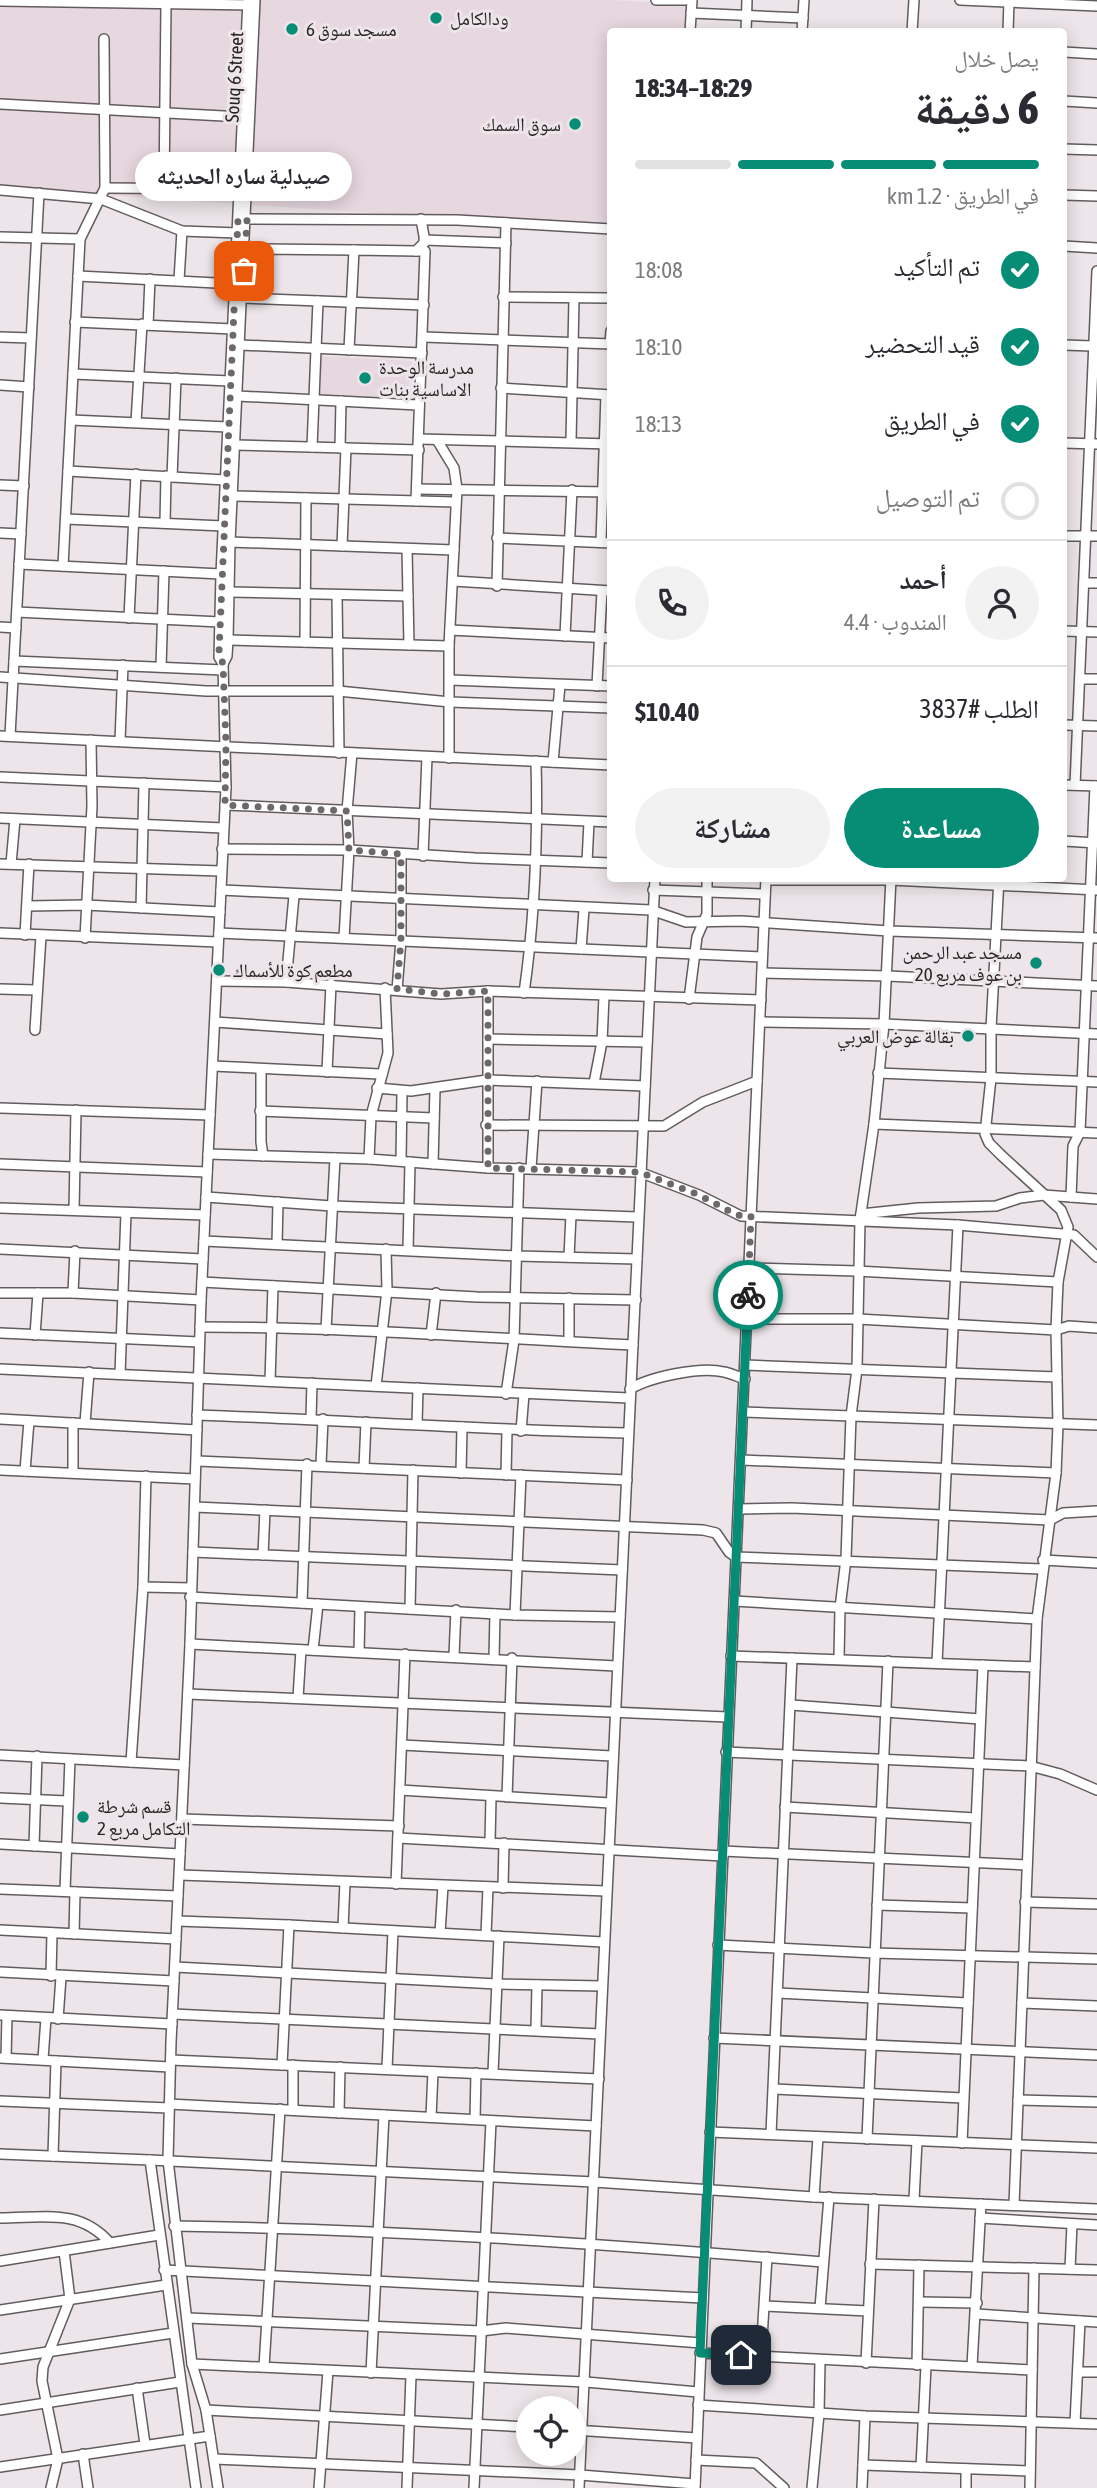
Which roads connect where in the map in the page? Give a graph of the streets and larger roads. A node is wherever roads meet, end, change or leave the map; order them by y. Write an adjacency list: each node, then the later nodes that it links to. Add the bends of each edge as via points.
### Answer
1 (656, 0): 2 (street)
2 (685, 0)
3 (692, 0): 14 (street)
4 (747, 0): 15 (street)
5 (804, 0): 16 (street)
6 (914, 0): 20 (street)
7 (960, 0): 10 (street)
8 (0, 1): 9 (street)
9 (58, 1): 12 (street)
10 (1009, 1): 13 (street); 21 (street)
11 (252, 3): 12 (street); 30 (street, Souq 6 Street); 41 (street, Souq 6 Street)
12 (166, 4): 29 (street)
13 (1097, 6)
14 (691, 13): 15 (street); 17 (street)
15 (746, 16): 16 (street); 18 (street)
16 (803, 18): 19 (street)
17 (690, 28)
18 (746, 28)
19 (802, 28)
20 (912, 28)
21 (1008, 28)
22 (104, 39): 28 (street)
23 (1067, 52): 24 (street)
24 (1097, 54)
25 (1067, 101): 26 (street)
26 (1097, 103)
27 (0, 104): 28 (street)
28 (105, 109): 29 (street); 33 (street)
29 (165, 111): 30 (street); 34 (street)
30 (242, 117): 35 (street, Souq 6 Street)
31 (1067, 149): 32 (street)
32 (1097, 150)
33 (105, 188): 34 (street); 40 (street)
34 (164, 189): 35 (street)
35 (239, 189): 41 (street, Souq 6 Street)
36 (0, 190): 37 (street)
37 (39, 193): 40 (street); 48 (street)
38 (1067, 195): 39 (street)
39 (1097, 196)
40 (101, 200): 45 (street); 49 (street)
41 (242, 219): 42 (street); 46 (street, Souq 6 Street); 56 (street, Souq 6 Street)
42 (421, 219): 43 (street); 50 (street)
43 (506, 223): 44 (street); 51 (street)
44 (607, 229)
45 (182, 231): 46 (street); 60 (street)
46 (237, 233): 61 (street, Souq 6 Street)
47 (0, 237): 48 (street)
48 (36, 238): 49 (street); 76 (street)
49 (79, 239): 58 (street)
50 (424, 240): 51 (street); 55 (street)
51 (506, 243): 62 (street)
52 (1067, 246): 53 (street)
53 (1097, 248)
54 (354, 250): 55 (street); 56 (street, via 260,249); 67 (street)
55 (416, 251): 69 (street, via 425,251)
56 (245, 256): 63 (street, Souq 6 Street)
57 (1097, 271): 68 (street)
58 (78, 276): 59 (street); 70 (street)
59 (150, 279): 60 (street); 71 (street)
60 (179, 281): 61 (street)
61 (236, 284): 73 (street, Souq 6 Street)
62 (503, 297): 64 (street); 77 (street)
63 (243, 298): 66 (street); 80 (street, Souq 6 Street)
64 (574, 299): 65 (street); 78 (street)
65 (607, 299)
66 (318, 301): 67 (street); 83 (street)
67 (352, 303): 69 (street); 84 (street)
68 (1096, 304): 72 (street)
69 (424, 305): 75 (street)
70 (75, 322): 71 (street); 87 (street)
71 (145, 325): 73 (street); 88 (street)
72 (1095, 325): 82 (street)
73 (233, 329): 90 (street, Souq 6 Street)
74 (0, 337): 76 (street)
75 (424, 337): 77 (street); 85 (street)
76 (31, 338): 93 (street)
77 (502, 339): 78 (street); 94 (street)
78 (574, 343): 79 (street); 95 (street)
79 (607, 344)
80 (240, 345): 83 (street); 97 (street, Souq 6 Street)
81 (1067, 345): 82 (street)
82 (1093, 346): 86 (street)
83 (316, 349): 84 (street); 98 (street)
84 (349, 350): 85 (street)
85 (422, 353): 100 (street)
86 (1095, 362): 91 (street)
87 (73, 374): 88 (street); 101 (street)
88 (138, 376): 89 (street); 102 (street)
89 (176, 378): 90 (street); 103 (street)
90 (230, 380): 104 (street, Souq 6 Street)
91 (1094, 384): 111 (street)
92 (0, 386): 93 (street)
93 (29, 387): 122 (street)
94 (501, 388): 95 (street); 107 (street)
95 (574, 391): 96 (street); 108 (street)
96 (607, 395)
97 (237, 396): 98 (street); 112 (street, Souq 6 Street)
98 (314, 400): 99 (street); 113 (street)
99 (341, 401): 100 (street); 114 (street)
100 (418, 405): 105 (street)
101 (71, 420): 102 (street); 116 (street)
102 (136, 422): 103 (street)
103 (174, 424): 104 (street); 118 (street)
104 (228, 427): 119 (street, Souq 6 Street)
105 (419, 439): 106 (street); 115 (street)
106 (437, 440): 107 (street); 124 (street, via 454,468)
107 (499, 440): 108 (street); 125 (street)
108 (572, 442): 110 (street)
109 (1067, 443): 111 (street)
110 (607, 444)
111 (1093, 444): 121 (street)
112 (235, 445): 113 (street); 128 (street, Souq 6 Street)
113 (312, 447): 114 (street)
114 (343, 448): 115 (street); 130 (street)
115 (419, 450): 123 (street)
116 (68, 471): 117 (street); 133 (street)
117 (136, 474): 118 (street); 134 (street)
118 (169, 476): 119 (street); 135 (street)
119 (225, 480): 136 (street, Souq 6 Street)
120 (0, 485): 122 (street)
121 (1092, 485): 140 (street)
122 (23, 486): 138 (street)
123 (417, 489): 124 (street); 131 (street)
124 (457, 489): 125 (street); 132 (street)
125 (498, 490): 126 (street); 142 (street)
126 (572, 490): 127 (street); 143 (street)
127 (607, 492): 145 (street)
128 (233, 496): 129 (street); 144 (street, Souq 6 Street)
129 (306, 498): 130 (street); 146 (street)
130 (345, 499): 131 (street); 147 (street)
131 (416, 501): 132 (street)
132 (456, 502): 149 (street)
133 (66, 520): 134 (street); 151 (street)
134 (133, 522): 135 (street); 152 (street)
135 (165, 523): 136 (street)
136 (223, 526): 154 (street, Souq 6 Street)
137 (0, 533): 138 (street)
138 (21, 534): 150 (street)
139 (1067, 536): 140 (street)
140 (1086, 536): 141 (street); 156 (street)
141 (1097, 536)
142 (497, 538): 143 (street); 158 (street)
143 (569, 541): 145 (street); 159 (street)
144 (230, 542): 146 (street); 161 (street, Souq 6 Street)
145 (606, 542)
146 (305, 545): 147 (street); 162 (street)
147 (342, 547): 148 (street)
148 (407, 549): 149 (street); 164 (street)
149 (454, 551): 155 (street)
150 (19, 564): 151 (street); 165 (street)
151 (64, 566): 152 (street)
152 (130, 569): 153 (street); 166 (street)
153 (164, 571): 154 (street); 167 (street)
154 (221, 574): 168 (street, Souq 6 Street)
155 (453, 581): 158 (street); 171 (street)
156 (1084, 583): 157 (street); 173 (street)
157 (1097, 583)
158 (497, 586): 159 (street)
159 (566, 589): 160 (street); 175 (street)
160 (607, 591): 176 (street)
161 (229, 592): 162 (street); 178 (street, Souq 6 Street)
162 (305, 594): 163 (street); 179 (street)
163 (337, 595): 164 (street); 180 (street)
164 (408, 596): 181 (street)
165 (17, 612): 166 (street); 170 (street)
166 (128, 618): 167 (street)
167 (163, 620): 168 (street); 185 (street)
168 (220, 622): 186 (street, Souq 6 Street)
169 (0, 627): 170 (street)
170 (16, 628): 183 (street)
171 (450, 630): 175 (street); 182 (street)
172 (1067, 631): 173 (street)
173 (1082, 632): 174 (street); 189 (street)
174 (1097, 632)
175 (565, 636): 176 (street)
176 (599, 638): 177 (street); 194 (street)
177 (607, 638)
178 (228, 640): 179 (street); 186 (street, Souq 6 Street)
179 (305, 642): 180 (street)
180 (335, 644): 181 (street); 197 (street)
181 (409, 645): 182 (street)
182 (449, 646): 191 (street)
183 (14, 661): 184 (street); 188 (street)
184 (122, 666): 185 (street); 193 (street)
185 (162, 667): 186 (street)
186 (223, 667): 196 (street)
187 (0, 677): 188 (street)
188 (13, 678): 193 (street); 204 (street)
189 (1080, 679): 190 (street); 202 (street)
190 (1097, 679)
191 (450, 680): 192 (street); 198 (street)
192 (560, 685): 194 (street); 199 (street)
193 (123, 686): 196 (street); 206 (street)
194 (597, 686): 195 (street)
195 (607, 686)
196 (223, 691): 197 (street); 207 (street)
197 (338, 691): 198 (street); 208 (street)
198 (450, 702): 199 (street); 211 (street)
199 (558, 705): 200 (street); 213 (street)
200 (607, 708)
201 (1067, 725): 202 (street)
202 (1077, 726): 203 (street); 219 (street)
203 (1097, 726)
204 (5, 736): 205 (street)
205 (91, 740): 206 (street); 216 (street)
206 (120, 741): 207 (street)
207 (226, 744): 208 (street); 221 (street)
208 (339, 753): 209 (street)
209 (352, 753): 210 (street); 223 (street)
210 (427, 757): 211 (street); 224 (street)
211 (449, 758): 212 (street)
212 (536, 761): 213 (street); 226 (street)
213 (553, 762): 214 (street)
214 (607, 765)
215 (0, 777): 216 (street)
216 (92, 780): 217 (street); 230 (street)
217 (144, 783): 221 (street); 231 (street)
218 (1067, 785): 219 (street)
219 (1075, 785): 220 (street)
220 (1096, 786): 234 (street)
221 (226, 787): 222 (street)
222 (225, 805): 223 (street); 232 (street)
223 (347, 811): 224 (street); 236 (street)
224 (426, 813): 226 (street); 238 (street)
225 (0, 818): 227 (street)
226 (537, 818): 228 (street); 239 (street)
227 (15, 819): 230 (street); 243 (street)
228 (589, 822): 229 (street); 240 (street)
229 (607, 822)
230 (89, 823): 231 (street); 245 (street)
231 (145, 824): 232 (street); 246 (street)
232 (223, 828): 235 (street)
233 (1067, 842): 234 (street)
234 (1094, 843): 256 (street)
235 (222, 849): 236 (street); 247 (street)
236 (349, 850): 237 (street); 260 (street)
237 (401, 854): 238 (street); 261 (street)
238 (424, 856): 239 (street)
239 (536, 860): 240 (street); 264 (street)
240 (587, 862): 241 (street)
241 (607, 863)
242 (0, 864): 243 (street)
243 (11, 864): 244 (street)
244 (29, 864): 245 (street); 263 (street)
245 (89, 867): 246 (street); 262 (street)
246 (143, 869): 247 (street); 265 (street)
247 (221, 871): 254 (street)
248 (654, 882): 255 (street)
249 (707, 882): 257 (street)
250 (766, 882): 258 (street)
251 (891, 882): 271 (street)
252 (972, 882): 253 (street)
253 (999, 883): 256 (street); 274 (street)
254 (220, 890): 259 (street); 268 (street)
255 (653, 890): 257 (street); 267 (street)
256 (1093, 890): 280 (street)
257 (707, 891): 258 (street); 269 (street)
258 (765, 894): 270 (street)
259 (294, 895): 260 (street); 276 (street)
260 (345, 898): 261 (street); 279 (street)
261 (401, 898): 264 (street); 282 (street)
262 (86, 905): 263 (street); 265 (street); 277 (street)
263 (28, 906): 273 (street)
264 (532, 906): 266 (street); 283 (street)
265 (141, 908): 268 (street)
266 (584, 909): 267 (street); 284 (street)
267 (651, 910): 269 (street, via 683,921); 285 (street)
268 (220, 912): 278 (street)
269 (705, 922): 270 (street); 286 (street)
270 (764, 922): 271 (street); 287 (street)
271 (889, 931): 274 (street); 289 (street)
272 (0, 933): 273 (street)
273 (25, 935): 275 (street)
274 (996, 935): 280 (street); 291 (street)
275 (41, 936): 277 (street); 299 (street)
276 (292, 936): 278 (street); 279 (street); 292 (street)
277 (85, 938): 278 (street)
278 (219, 938): 290 (street)
279 (344, 938): 282 (street)
280 (1087, 938): 281 (street); 294 (street)
281 (1097, 938)
282 (401, 940): 283 (street); 298 (street)
283 (530, 948): 284 (street); 301 (street)
284 (581, 949): 285 (street)
285 (651, 953): 286 (street); 303 (street)
286 (694, 955): 287 (street); 304 (street)
287 (762, 957): 288 (street)
288 (762, 973): 289 (street); 305 (street)
289 (888, 975): 291 (street); 308 (street)
290 (217, 981): 292 (street); 306 (street)
291 (993, 981): 294 (street); 309 (street)
292 (286, 982): 293 (street)
293 (331, 984): 296 (street); 311 (street)
294 (1086, 986): 295 (street); 313 (street)
295 (1097, 986)
296 (384, 988): 298 (street); 312 (street)
297 (0, 989): 299 (street)
298 (397, 989): 300 (street, via 442,994)
299 (36, 990): 310 (street)
300 (488, 991): 301 (street); 315 (street)
301 (524, 993): 302 (street)
302 (604, 996): 303 (street); 316 (street)
303 (649, 998): 304 (street); 317 (street)
304 (689, 999): 305 (street)
305 (761, 1000): 307 (street)
306 (215, 1022): 311 (street); 318 (street)
307 (760, 1022): 308 (street); 326 (street)
308 (884, 1024): 309 (street); 321 (street)
309 (991, 1029): 313 (street); 323 (street)
310 (35, 1030)
311 (330, 1030): 312 (street); 320 (street)
312 (387, 1034): 322 (street, via 388,1053)
313 (1084, 1034): 314 (street); 327 (street)
314 (1097, 1034)
315 (488, 1039): 316 (street); 324 (street)
316 (602, 1042): 317 (street); 329 (street)
317 (647, 1042): 330 (street)
318 (213, 1066): 319 (street); 337 (street)
319 (261, 1069): 320 (street); 336 (street)
320 (327, 1072): 322 (street)
321 (878, 1073): 323 (street); 342 (street)
322 (380, 1074): 331 (street)
323 (991, 1078): 327 (street); 345 (street)
324 (487, 1080): 325 (street); 332 (street); 343 (street)
325 (537, 1081): 329 (street); 341 (street)
326 (757, 1081): 344 (street, via 703,1102 667,1125); 374 (street)
327 (1082, 1081): 328 (street); 346 (street)
328 (1097, 1082)
329 (594, 1083): 330 (street)
330 (645, 1086): 344 (street)
331 (377, 1088): 333 (street); 338 (street)
332 (435, 1089): 333 (street); 340 (street)
333 (402, 1091): 339 (street)
334 (0, 1108): 335 (street)
335 (76, 1110): 337 (street); 355 (street)
336 (261, 1111): 338 (street); 349 (street)
337 (210, 1115): 348 (street)
338 (371, 1116): 339 (street); 351 (street)
339 (402, 1117): 340 (street); 352 (street)
340 (434, 1118): 354 (street)
341 (533, 1124): 343 (street); 344 (street); 358 (street)
342 (874, 1124): 345 (street); 376 (street)
343 (486, 1125): 356 (street)
344 (645, 1127): 360 (street)
345 (986, 1127): 346 (street); 361 (street, via 989,1143)
346 (1080, 1132): 347 (street); 363 (street, via 1073,1146)
347 (1097, 1133)
348 (208, 1154): 349 (street); 359 (street)
349 (263, 1156): 350 (street)
350 (335, 1158): 351 (street); 366 (street)
351 (369, 1159): 352 (street)
352 (405, 1161): 354 (street); 368 (street)
353 (0, 1164): 355 (street)
354 (433, 1164): 356 (street)
355 (75, 1167): 359 (street); 369 (street)
356 (488, 1168): 357 (street)
357 (519, 1168): 358 (street); 371 (street)
358 (531, 1168): 360 (street)
359 (207, 1172): 362 (street)
360 (639, 1172): 374 (street, via 737,1215); 375 (street)
361 (1044, 1195): 363 (street); 376 (street, via 996,1206 925,1208); 378 (street, via 1064,1214)
362 (206, 1196): 365 (street); 372 (street)
363 (1071, 1197): 364 (street)
364 (1097, 1199)
365 (278, 1202): 366 (street); 380 (street)
366 (332, 1206): 368 (street); 381 (street)
367 (0, 1208): 369 (street)
368 (410, 1208): 371 (street); 384 (street)
369 (74, 1210): 370 (street)
370 (126, 1213): 372 (street); 386 (street)
371 (518, 1213): 373 (street); 387 (street)
372 (205, 1215): 379 (street)
373 (571, 1215): 375 (street); 388 (street)
374 (751, 1216): 376 (street); 392 (street)
375 (637, 1217): 391 (street)
376 (860, 1217): 377 (street); 393 (street)
377 (958, 1225): 378 (street); 394 (street)
378 (1067, 1235): 389 (street, via 1077,1236); 396 (street)
379 (204, 1241): 380 (street); 390 (street)
380 (277, 1244): 381 (street)
381 (330, 1246): 383 (street); 398 (street)
382 (0, 1249): 385 (street)
383 (386, 1249): 384 (street); 399 (street)
384 (408, 1250): 387 (street)
385 (75, 1251): 386 (street); 402 (street)
386 (124, 1254): 390 (street); 404 (street)
387 (517, 1256): 388 (street); 405 (street)
388 (569, 1257): 391 (street)
389 (1097, 1257)
390 (203, 1259): 395 (street)
391 (637, 1259): 408 (street)
392 (749, 1268): 393 (street); 409 (street)
393 (858, 1270): 394 (street); 410 (street)
394 (956, 1276): 396 (street); 411 (street)
395 (202, 1282): 397 (street); 407 (street)
396 (1058, 1282): 415 (street)
397 (273, 1286): 398 (street); 412 (street)
398 (329, 1288): 399 (street); 416 (street)
399 (387, 1290): 403 (street); 417 (street)
400 (0, 1293): 401 (street)
401 (38, 1293): 402 (street); 419 (street)
402 (73, 1293): 404 (street)
403 (436, 1293): 405 (street); 420 (street)
404 (122, 1295): 407 (street); 421 (street)
405 (516, 1298): 406 (street); 422 (street)
406 (569, 1298): 408 (street); 423 (street)
407 (201, 1300): 413 (street)
408 (636, 1300): 425 (street)
409 (747, 1319): 410 (street); 426 (street)
410 (858, 1319): 411 (street); 428 (street)
411 (952, 1325): 415 (street); 430 (street)
412 (272, 1327): 413 (street); 416 (street); 435 (street)
413 (200, 1328): 424 (street)
414 (1097, 1328): 415 (street)
415 (1056, 1329): 432 (street)
416 (326, 1330): 417 (street)
417 (384, 1332): 420 (street); 437 (street)
418 (0, 1333): 419 (street)
419 (35, 1335): 421 (street)
420 (431, 1335): 422 (street)
421 (121, 1339): 424 (street); 431 (street)
422 (514, 1340): 423 (street); 441 (street)
423 (569, 1341): 425 (street)
424 (199, 1342): 433 (street)
425 (633, 1345): 439 (street)
426 (745, 1365): 428 (street); 434 (street)
427 (0, 1368): 429 (street)
428 (857, 1369): 430 (street); 444 (street)
429 (89, 1372): 431 (street); 452 (street)
430 (951, 1372): 432 (street); 448 (street)
431 (120, 1374): 433 (street)
432 (1057, 1377): 454 (street)
433 (198, 1378): 435 (street); 443 (street)
434 (745, 1379): 439 (street, via 704,1371 645,1381); 442 (street)
435 (270, 1381): 436 (street)
436 (312, 1383): 437 (street); 445 (street)
437 (376, 1386): 438 (street)
438 (418, 1388): 441 (street); 453 (street)
439 (629, 1393): 440 (street); 460 (street)
440 (524, 1394): 441 (street); 459 (street)
441 (506, 1395)
442 (744, 1412): 444 (street); 461 (street)
443 (197, 1415): 445 (street); 457 (street)
444 (851, 1416): 448 (street); 463 (street)
445 (311, 1418): 447 (street)
446 (0, 1419): 449 (street)
447 (323, 1419): 450 (street); 465 (street)
448 (950, 1420): 454 (street); 467 (street)
449 (29, 1421): 451 (street); 470 (street)
450 (366, 1422): 453 (street); 466 (street)
451 (73, 1423): 452 (street); 471 (street)
452 (85, 1423): 457 (street)
453 (417, 1424): 456 (street)
454 (1058, 1425): 455 (street); 473 (street)
455 (1097, 1425)
456 (463, 1427): 458 (street); 472 (street)
457 (197, 1430): 462 (street)
458 (507, 1430): 459 (street); 474 (street)
459 (521, 1431): 460 (street)
460 (628, 1433): 478 (street)
461 (741, 1460): 463 (street); 480 (street)
462 (197, 1461): 464 (street); 477 (street)
463 (849, 1463): 467 (street); 482 (street)
464 (307, 1464): 465 (street); 484 (street)
465 (321, 1465): 466 (street)
466 (364, 1468): 469 (street)
467 (945, 1468): 473 (street); 485 (street)
468 (0, 1470): 470 (street)
469 (413, 1470): 472 (street); 486 (street)
470 (25, 1471): 471 (street)
471 (73, 1472): 476 (street)
472 (461, 1473): 474 (street)
473 (1056, 1473): 487 (street)
474 (506, 1475): 475 (street)
475 (521, 1475): 478 (street); 488 (street)
476 (146, 1476): 477 (street); 501 (street)
477 (195, 1479): 479 (street)
478 (627, 1480): 489 (street)
479 (195, 1507): 481 (street); 490 (street)
480 (738, 1509): 482 (street); 493 (street)
481 (265, 1510): 484 (street); 491 (street)
482 (848, 1510): 485 (street); 494 (street)
483 (1097, 1511): 487 (street, via 1063,1513)
484 (306, 1512): 486 (street); 492 (street)
485 (943, 1516): 487 (street); 498 (street)
486 (412, 1518): 488 (street); 495 (street)
487 (1050, 1520): 497 (street)
488 (519, 1521): 489 (street); 499 (street)
489 (625, 1526): 493 (street, via 713,1531); 500 (street)
490 (193, 1552): 491 (street); 502 (street)
491 (263, 1555): 492 (street)
492 (303, 1557): 495 (street); 504 (street)
493 (736, 1557): 494 (street); 503 (street)
494 (846, 1559): 498 (street); 507 (street)
495 (410, 1562): 499 (street); 508 (street)
496 (1097, 1563): 497 (street)
497 (1042, 1564): 498 (street); 514 (street)
498 (940, 1566): 511 (street)
499 (517, 1568): 500 (street); 512 (street)
500 (622, 1570): 513 (street)
501 (143, 1587): 502 (street); 549 (street)
502 (190, 1592): 504 (street); 515 (street)
503 (734, 1601): 507 (street); 521 (street)
504 (302, 1604): 505 (street)
505 (318, 1605): 506 (street); 517 (street)
506 (360, 1607): 508 (street); 518 (street)
507 (840, 1608): 511 (street); 525 (street)
508 (410, 1609): 509 (street)
509 (456, 1610): 510 (street); 520 (street)
510 (495, 1614): 512 (street); 522 (street)
511 (939, 1614): 514 (street); 527 (street)
512 (515, 1615): 513 (street)
513 (620, 1617): 529 (street)
514 (1037, 1619): 530 (street)
515 (190, 1644): 516 (street); 531 (street)
516 (302, 1650): 517 (street); 532 (street)
517 (313, 1650): 518 (street)
518 (359, 1652): 519 (street)
519 (405, 1654): 520 (street); 533 (street)
520 (454, 1655): 522 (street)
521 (731, 1656): 524 (street); 538 (street)
522 (494, 1658): 523 (street)
523 (512, 1658): 529 (street); 535 (street)
524 (792, 1658): 525 (street); 534 (street)
525 (839, 1658): 526 (street)
526 (888, 1661): 527 (street); 536 (street)
527 (937, 1663): 528 (street)
528 (983, 1665): 530 (street); 539 (street)
529 (616, 1666): 537 (street)
530 (1034, 1667): 552 (street)
531 (188, 1694): 532 (street); 550 (street)
532 (298, 1698): 533 (street)
533 (403, 1702): 535 (street); 540 (street)
534 (791, 1705): 536 (street); 546 (street)
535 (511, 1708): 537 (street); 541 (street)
536 (886, 1710): 539 (street); 548 (street)
537 (614, 1713): 538 (street); 545 (street)
538 (728, 1717): 542 (street)
539 (981, 1718): 551 (street)
540 (402, 1745): 541 (street); 553 (street)
541 (509, 1752): 545 (street); 556 (street)
542 (726, 1752): 546 (street); 573 (street)
543 (0, 1755): 544 (street)
544 (37, 1756): 547 (street); 558 (street)
545 (611, 1756): 560 (street)
546 (788, 1756): 548 (street); 561 (street)
547 (70, 1759): 549 (street); 559 (street)
548 (883, 1759): 551 (street); 562 (street)
549 (131, 1762): 550 (street)
550 (184, 1765): 564 (street)
551 (978, 1765): 552 (street); 563 (street)
552 (1030, 1766): 554 (street); 578 (street)
553 (400, 1790): 555 (street); 565 (street)
554 (1097, 1790)
555 (491, 1797): 556 (street); 567 (street)
556 (506, 1797): 560 (street)
557 (0, 1798): 558 (street)
558 (35, 1799): 559 (street); 570 (street)
559 (67, 1801): 571 (street)
560 (610, 1803): 572 (street)
561 (785, 1807): 562 (street); 574 (street)
562 (881, 1811): 563 (street); 576 (street)
563 (976, 1818): 577 (street)
564 (182, 1819): 565 (street); 575 (street)
565 (398, 1826): 566 (street)
566 (398, 1838): 567 (street); 581 (street)
567 (490, 1842): 568 (street)
568 (504, 1843): 572 (street); 584 (street)
569 (0, 1844): 570 (street)
570 (34, 1846): 571 (street)
571 (66, 1848): 575 (street); 586 (street)
572 (608, 1849): 573 (street); 587 (street)
573 (723, 1853): 574 (street); 606 (street)
574 (784, 1853): 576 (street); 607 (street)
575 (180, 1854): 579 (street)
576 (879, 1858): 577 (street); 592 (street)
577 (976, 1862): 578 (street); 593 (street)
578 (1027, 1865): 590 (street)
579 (180, 1875): 580 (street); 589 (street)
580 (345, 1882): 581 (street); 596 (street)
581 (396, 1884): 582 (street)
582 (443, 1886): 583 (street); 600 (street)
583 (488, 1887): 584 (street); 602 (street)
584 (503, 1888): 587 (street)
585 (0, 1889): 586 (street)
586 (65, 1891): 588 (street)
587 (606, 1891): 605 (street)
588 (75, 1892): 589 (street); 601 (street)
589 (178, 1896): 594 (street)
590 (1025, 1902): 591 (street); 610 (street)
591 (1097, 1904)
592 (877, 1905): 593 (street); 608 (street)
593 (972, 1908): 609 (street)
594 (177, 1921): 595 (street); 604 (street)
595 (289, 1924): 596 (street); 614 (street)
596 (343, 1928): 598 (street)
597 (0, 1930): 599 (street)
598 (393, 1931): 600 (street); 616 (street)
599 (52, 1933): 601 (street); 615 (street)
600 (440, 1933): 602 (street)
601 (75, 1934): 604 (street)
602 (486, 1935): 603 (street)
603 (499, 1936): 605 (street); 618 (street)
604 (176, 1939): 612 (street)
605 (603, 1942): 620 (street)
606 (718, 1945): 607 (street); 635 (street)
607 (778, 1947): 608 (street); 621 (street)
608 (873, 1953): 609 (street); 622 (street)
609 (971, 1956): 610 (street); 623 (street)
610 (1023, 1956): 611 (street); 624 (street)
611 (1097, 1959)
612 (175, 1967): 614 (street); 617 (street)
613 (0, 1972): 615 (street)
614 (287, 1974): 616 (street); 628 (street)
615 (56, 1976): 617 (street); 629 (street)
616 (391, 1978): 618 (street); 631 (street)
617 (174, 1982): 630 (street)
618 (497, 1984): 619 (street); 632 (street)
619 (537, 1985): 620 (street); 633 (street)
620 (601, 1986): 634 (street)
621 (778, 1993): 622 (street); 636 (street)
622 (873, 1998): 623 (street); 637 (street)
623 (968, 2003): 638 (street)
624 (1022, 2003): 625 (street); 639 (street)
625 (1097, 2006)
626 (4, 2015): 627 (street); 641 (street)
627 (46, 2018): 629 (street); 642 (street)
628 (284, 2018): 630 (street); 631 (street); 645 (street)
629 (58, 2019): 630 (street)
630 (173, 2019): 644 (street)
631 (389, 2024): 632 (street); 648 (street)
632 (495, 2028): 633 (street); 651 (street)
633 (536, 2030): 634 (street)
634 (600, 2034): 652 (street)
635 (714, 2038): 636 (street); 669 (street)
636 (775, 2042): 637 (street); 653 (street)
637 (872, 2047): 638 (street); 654 (street)
638 (965, 2049): 639 (street); 655 (street)
639 (1019, 2052): 640 (street); 656 (street)
640 (1097, 2055)
641 (3, 2058): 642 (street)
642 (43, 2059): 643 (street)
643 (57, 2061): 644 (street); 659 (street)
644 (171, 2064): 645 (street); 660 (street)
645 (282, 2065): 646 (street)
646 (293, 2065): 647 (street); 662 (street)
647 (340, 2067): 648 (street); 663 (street)
648 (387, 2069): 649 (street)
649 (433, 2072): 650 (street); 665 (street)
650 (476, 2073): 651 (street); 666 (street)
651 (493, 2073): 652 (street)
652 (599, 2079): 668 (street)
653 (774, 2089): 654 (street); 670 (street)
654 (871, 2093): 655 (street); 672 (street)
655 (963, 2098): 674 (street)
656 (1018, 2100): 658 (street); 675 (street)
657 (0, 2101): 659 (street)
658 (1097, 2102)
659 (55, 2103): 660 (street); 678 (street)
660 (169, 2106): 661 (street); 680 (street)
661 (280, 2109): 662 (street); 681 (street)
662 (293, 2109): 663 (street)
663 (339, 2113): 664 (street)
664 (384, 2115): 665 (street); 682 (street)
665 (431, 2117): 666 (street)
666 (475, 2119): 667 (street)
667 (491, 2121): 668 (street); 683 (street)
668 (596, 2126): 684 (street)
669 (710, 2132): 670 (street); 685 (street)
670 (771, 2134): 671 (street)
671 (818, 2137): 672 (street); 686 (street)
672 (867, 2139): 673 (street)
673 (917, 2141): 674 (street); 689 (street)
674 (962, 2143): 675 (street)
675 (1016, 2145): 676 (street); 691 (street)
676 (1097, 2148)
677 (3, 2156): 678 (street)
678 (53, 2156): 679 (street)
679 (150, 2160): 680 (street); 700 (street)
680 (168, 2160): 681 (street); 697 (street)
681 (277, 2168): 682 (street); 698 (street)
682 (382, 2172): 683 (street); 699 (street)
683 (487, 2178): 684 (street); 701 (street)
684 (594, 2182): 685 (street); 703 (street)
685 (709, 2190): 686 (street); 705 (street)
686 (814, 2197): 687 (street)
687 (829, 2197): 688 (street); 708 (street)
688 (874, 2199): 689 (street); 709 (street)
689 (914, 2200): 690 (street)
690 (981, 2204): 691 (street); 694 (street)
691 (1014, 2205): 692 (street)
692 (1097, 2209)
693 (0, 2218): 702 (street, via 73,2218 89,2224)
694 (980, 2218): 695 (street); 711 (street)
695 (1072, 2224): 696 (street); 713 (street)
696 (1097, 2225)
697 (174, 2226): 698 (street); 716 (street)
698 (274, 2227): 699 (street); 717 (street)
699 (377, 2234): 701 (street); 718 (street)
700 (159, 2235): 702 (street); 714 (street)
701 (484, 2239): 703 (street); 720 (street)
702 (110, 2243): 704 (street)
703 (590, 2244): 705 (street); 721 (street)
704 (64, 2251): 707 (street); 723 (street)
705 (705, 2252): 706 (street); 722 (street)
706 (767, 2257): 708 (street); 726 (street)
707 (0, 2261)
708 (823, 2262): 727 (street)
709 (870, 2264): 710 (street); 729 (street)
710 (919, 2265): 711 (street); 724 (street)
711 (978, 2265): 712 (street); 725 (street)
712 (1034, 2268): 713 (street); 732 (street)
713 (1070, 2269): 715 (street)
714 (164, 2270): 716 (street); 719 (street)
715 (1097, 2270)
716 (183, 2271): 717 (street); 731 (street)
717 (271, 2276): 718 (street); 733 (street)
718 (375, 2280): 720 (street); 736 (street)
719 (166, 2285): 723 (street); 738 (street)
720 (483, 2285): 721 (street); 737 (street)
721 (587, 2291): 722 (street); 739 (street)
722 (703, 2298): 740 (street)
723 (69, 2299): 728 (street); 741 (street)
724 (920, 2302): 725 (street); 747 (street)
725 (976, 2304): 730 (street)
726 (765, 2306): 727 (street); 742 (street)
727 (820, 2308): 729 (street)
728 (0, 2310)
729 (867, 2311): 746 (street)
730 (976, 2314): 732 (street); 749 (street)
731 (188, 2318): 733 (street); 745 (street)
732 (1034, 2318): 734 (street); 750 (street)
733 (268, 2320): 736 (street); 748 (street)
734 (1080, 2321): 735 (street); 752 (street)
735 (1097, 2322)
736 (373, 2326): 737 (street); 754 (street)
737 (481, 2331): 739 (street, via 506,2328); 756 (street)
738 (173, 2333): 741 (street); 757 (street)
739 (586, 2336): 740 (street); 758 (street)
740 (701, 2348): 742 (street); 760 (street)
741 (50, 2351): 743 (street); 762 (street, via 43,2367)
742 (761, 2356): 744 (street)
743 (0, 2359)
744 (820, 2361): 746 (street); 766 (street)
745 (192, 2364): 748 (street); 765 (street)
746 (866, 2364): 747 (street)
747 (922, 2366): 749 (street); 768 (street)
748 (264, 2367): 751 (street)
749 (972, 2367): 750 (street)
750 (1032, 2370): 771 (street)
751 (328, 2371): 754 (street); 769 (street)
752 (1078, 2371): 753 (street); 772 (street)
753 (1097, 2372)
754 (371, 2373): 755 (street)
755 (411, 2375): 756 (street); 770 (street)
756 (480, 2377): 758 (street); 773 (street)
757 (180, 2382): 759 (street); 778 (street)
758 (586, 2382): 760 (street); 761 (street)
759 (137, 2388): 762 (street); 780 (street)
760 (698, 2392): 763 (street)
761 (584, 2396)
762 (46, 2403): 764 (street); 782 (street)
763 (698, 2405): 766 (street); 779 (street)
764 (0, 2410)
765 (206, 2410): 769 (street); 777 (street)
766 (819, 2414): 767 (street); 805 (street)
767 (865, 2416): 768 (street); 786 (street)
768 (923, 2416): 771 (street); 789 (street)
769 (324, 2418): 770 (street); 785 (street)
770 (410, 2421): 773 (street); 790 (street)
771 (1031, 2421): 772 (street); 793 (street)
772 (1075, 2423): 774 (street)
773 (477, 2424): 775 (street); 792 (street)
774 (1097, 2424)
775 (516, 2426)
776 (586, 2430): 779 (street)
777 (210, 2436): 778 (street); 783 (street)
778 (188, 2438): 780 (street); 798 (street)
779 (697, 2438): 784 (street)
780 (145, 2444): 781 (street)
781 (83, 2454): 782 (street); 797 (street)
782 (58, 2459): 788 (street); 796 (street)
783 (214, 2459): 785 (street); 799 (street)
784 (696, 2460): 795 (street); 804 (street, via 756,2463)
785 (321, 2465): 790 (street); 800 (street)
786 (863, 2465): 789 (street); 806 (street)
787 (580, 2466): 794 (street)
788 (0, 2467)
789 (921, 2467): 791 (street)
790 (407, 2469): 792 (street); 801 (street)
791 (966, 2469): 793 (street); 807 (street)
792 (474, 2470): 794 (street); 802 (street)
793 (1030, 2471): 808 (street)
794 (580, 2475): 795 (street); 803 (street)
795 (695, 2486)
796 (51, 2488)
797 (88, 2488)
798 (196, 2488)
799 (218, 2488)
800 (319, 2488)
801 (407, 2488)
802 (474, 2488)
803 (579, 2488)
804 (784, 2488)
805 (812, 2488)
806 (862, 2488)
807 (966, 2488)
808 (1030, 2488)

